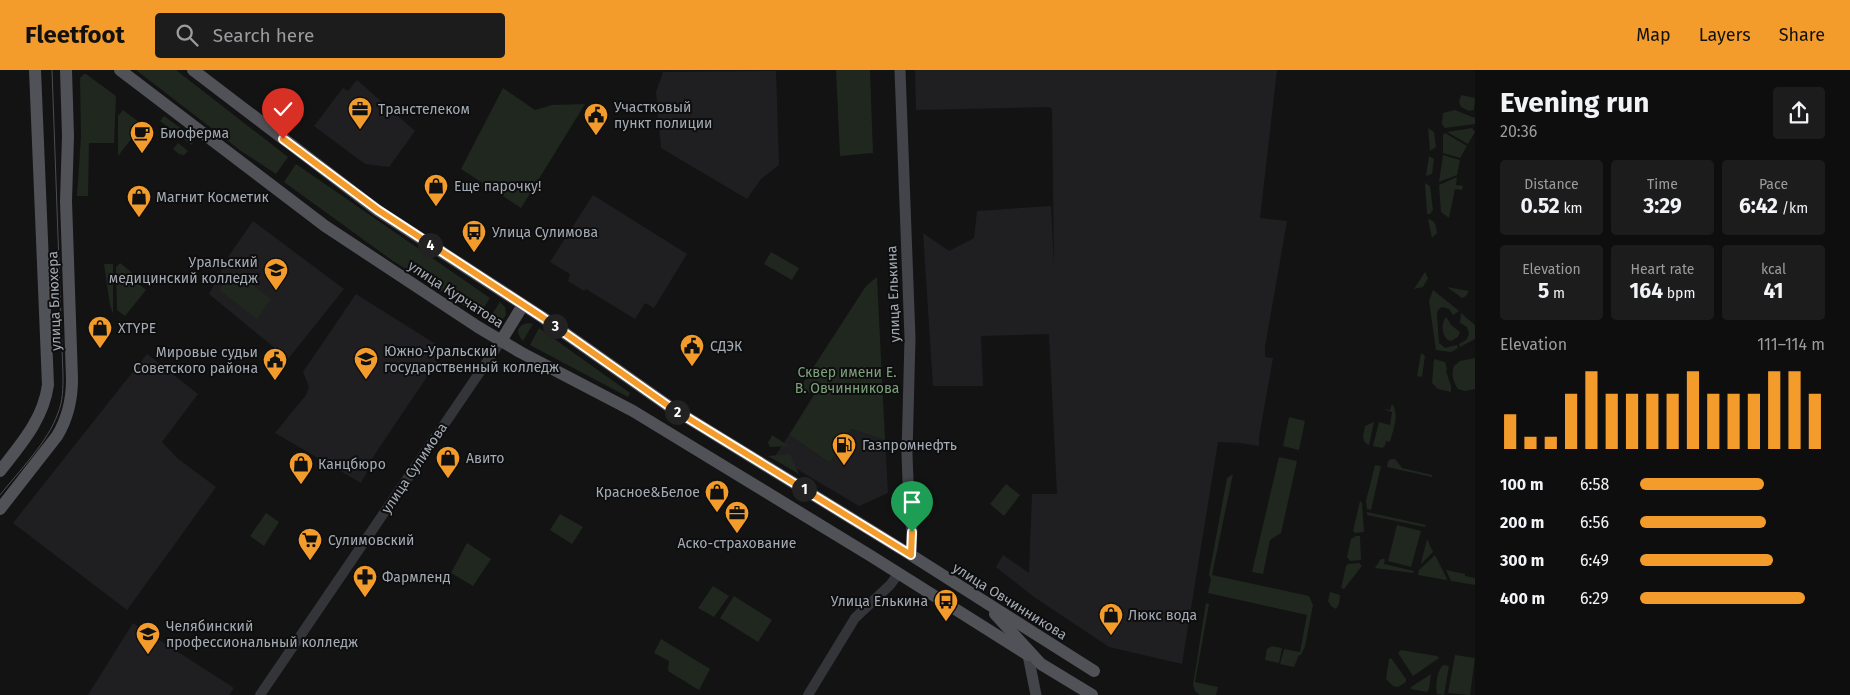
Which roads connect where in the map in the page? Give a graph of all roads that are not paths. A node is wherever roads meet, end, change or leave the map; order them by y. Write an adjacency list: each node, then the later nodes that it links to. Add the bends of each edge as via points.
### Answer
1 (35, 70): 8 (main road, улица Блюхера, via 48,385 39,418)
2 (66, 70): 9 (main road, улица Блюхера, via 70,405 57,436)
3 (120, 70): 7 (main road, улица Курчатова, via 324,226)
4 (193, 70): 6 (main road, улица Курчатова, via 378,210)
5 (900, 70): 10 (main road, улица Елькина, via 910,338 907,454)
6 (524, 305): 7 (main road); 10 (main road, улица Курчатова, via 670,407)
7 (501, 341): 11 (main road, улица Курчатова, via 633,411); 15 (street, улица Сулимова)
8 (0, 471)
9 (0, 509)
10 (911, 555): 11 (main road); 12 (main road, улица Овчинникова)
11 (899, 574): 13 (main road); 16 (street, via 855,618)
12 (983, 601): 14 (main road, улица Овчинникова); 18 (main road, via 1041,664)
13 (1028, 655): 17 (main road)
14 (1094, 671)
15 (260, 695)
16 (808, 695)
17 (1036, 695)
18 (1092, 695)

